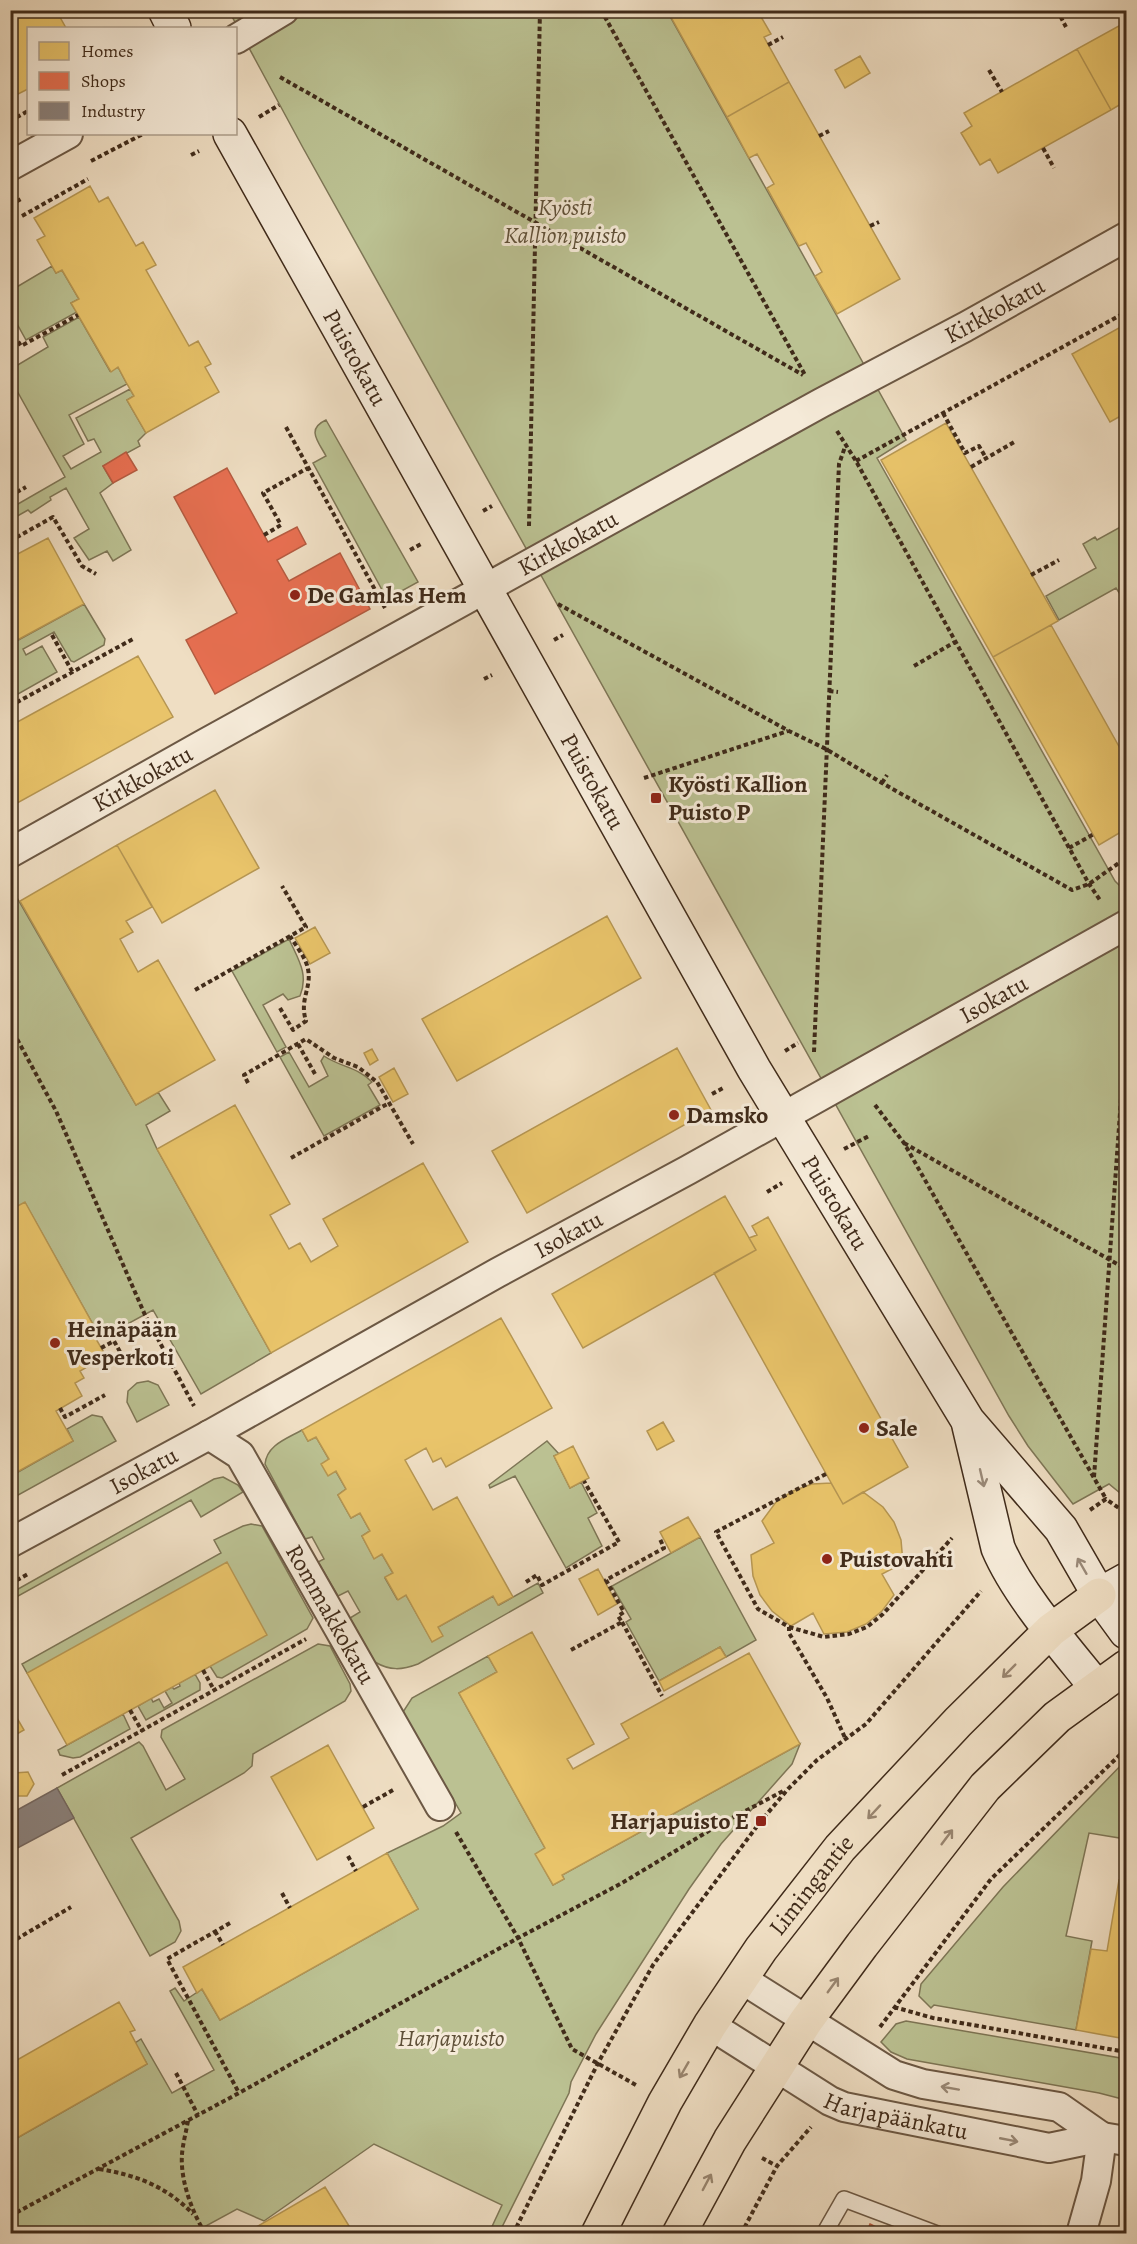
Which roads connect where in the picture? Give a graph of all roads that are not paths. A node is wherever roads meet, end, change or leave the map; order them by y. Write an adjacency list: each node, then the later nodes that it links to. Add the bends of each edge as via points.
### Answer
1 (165, 10): 3 (main road)
2 (284, 10): 4 (street)
3 (174, 27)
4 (237, 38)
5 (66, 135): 7 (street)
6 (231, 135): 9 (main road, Puistokatu)
7 (10, 166)
8 (1126, 237): 9 (street, Kirkkokatu)
9 (485, 589): 10 (street, Kirkkokatu); 12 (main road, Puistokatu)
10 (10, 853)
11 (1121, 928): 12 (street, Isokatu)
12 (783, 1116): 13 (main road, Puistokatu); 14 (street, Isokatu)
13 (968, 1421): 16 (main road, Puistokatu, one-way to 13); 17 (main road, Puistokatu, one-way to 17, via 998,1548 1005,1565)
14 (209, 1435): 15 (street, Isokatu); 21 (street, Rommakkokatu, via 240,1455)
15 (10, 1543)
16 (1113, 1588): 17 (main road, Limingantie); 18 (main road, Puistokatu)
17 (1051, 1630): 20 (main road, Puistokatu); 22 (main road, Limingantie, one-way to 22, via 840,1848)
18 (1126, 1632)
19 (1126, 1667): 20 (main road)
20 (1097, 1688): 23 (main road, one-way to 20, via 985,1787 1057,1717)
21 (440, 1806)
22 (740, 1978): 23 (street, Harjapäänkatu); 24 (main road, Limingantie)
23 (806, 2021): 25 (main road); 26 (street, Harjapäänkatu, one-way to 23, via 1059,2107 923,2084 894,2075)
24 (710, 2025): 25 (street, Harjapäänkatu); 27 (main road, Limingantie, one-way to 27, via 665,2102)
25 (775, 2067): 26 (street, Harjapäänkatu, one-way to 26, via 830,2101 877,2115 1049,2148); 28 (main road, one-way to 25)
26 (1114, 2139): 31 (street, via 1096,2181)
27 (598, 2234)
28 (679, 2234)
29 (824, 2234): 30 (lane, via 844,2199)
30 (937, 2234)
31 (1081, 2234)

